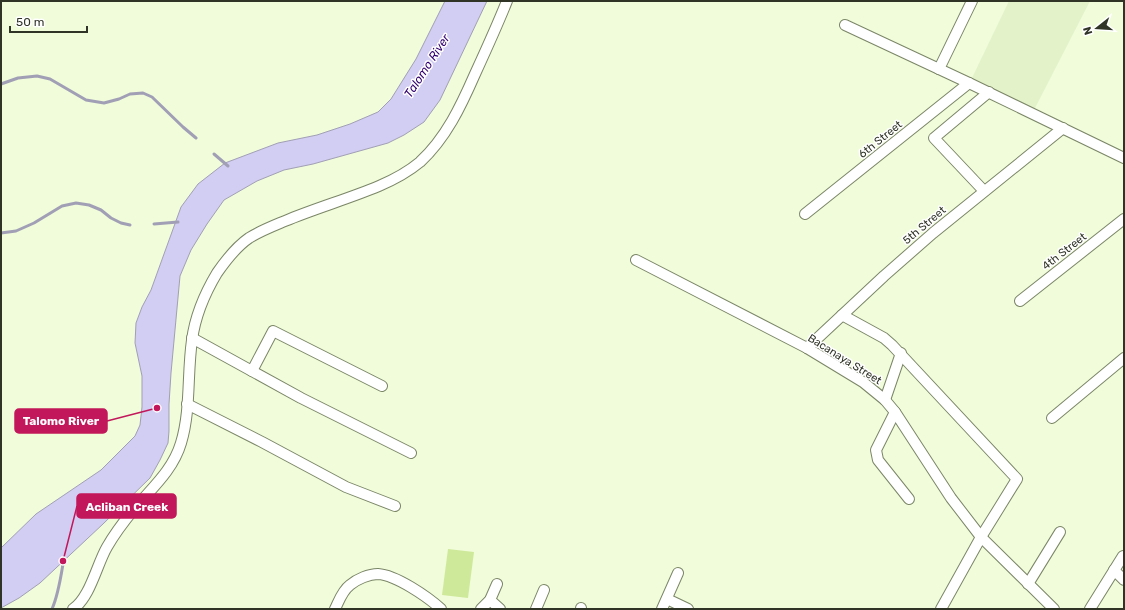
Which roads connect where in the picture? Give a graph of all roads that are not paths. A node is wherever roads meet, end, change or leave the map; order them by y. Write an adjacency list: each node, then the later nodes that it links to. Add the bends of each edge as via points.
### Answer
1 (507, 1): 15 (street, via 463,101 445,134 434,148 419,163 386,183 298,215 249,238 230,254 217,274 196,319)
2 (972, 1): 4 (street)
3 (845, 26): 4 (street)
4 (939, 69): 5 (street)
5 (969, 83): 6 (street); 10 (street, 6th Street)
6 (989, 92): 7 (street); 9 (street, via 934,138)
7 (1063, 128): 8 (street); 9 (street, 5th Street)
8 (1124, 158)
9 (984, 191): 14 (street, 5th Street)
10 (806, 214)
11 (1124, 219): 13 (street, 4th Street)
12 (636, 260): 16 (street, Bacanaya Street)
13 (1020, 301)
14 (842, 315): 16 (street, 5th Street); 17 (street, via 884,338)
15 (192, 338): 19 (street); 22 (street)
16 (807, 348): 21 (street, Bacanaya Street, via 863,382)
17 (901, 353): 21 (street); 29 (street, via 1016,479)
18 (1124, 358): 24 (street)
19 (252, 371): 20 (street, via 273,331); 25 (street)
20 (382, 386)
21 (885, 400): 23 (street, Bacanaya Street)
22 (187, 404): 27 (street, via 346,487); 40 (street, via 181,444 170,467 106,547 86,593)
23 (895, 412): 26 (street, via 876,450 878,460); 29 (street, Bacanaya Street, via 951,498)
24 (1052, 418)
25 (411, 452)
26 (909, 499)
27 (395, 506)
28 (1060, 532): 35 (street)
29 (981, 537): 35 (street, Bacanaya Street); 48 (street)
30 (1124, 556): 31 (street)
31 (1114, 570): 33 (street); 50 (street)
32 (678, 573): 37 (street)
33 (1124, 580)
34 (497, 584): 38 (street)
35 (1028, 584): 49 (street, Bacanaya Street)
36 (544, 590): 45 (street)
37 (666, 599): 46 (street); 47 (street)
38 (490, 600): 43 (street); 44 (street)
39 (431, 605): 41 (street, via 409,586 376,574 349,586 343,592); 42 (street)
40 (73, 609)
41 (335, 609)
42 (441, 609)
43 (481, 609)
44 (500, 609)
45 (536, 609)
46 (662, 609)
47 (688, 609)
48 (941, 609)
49 (1054, 609)
50 (1090, 609)

